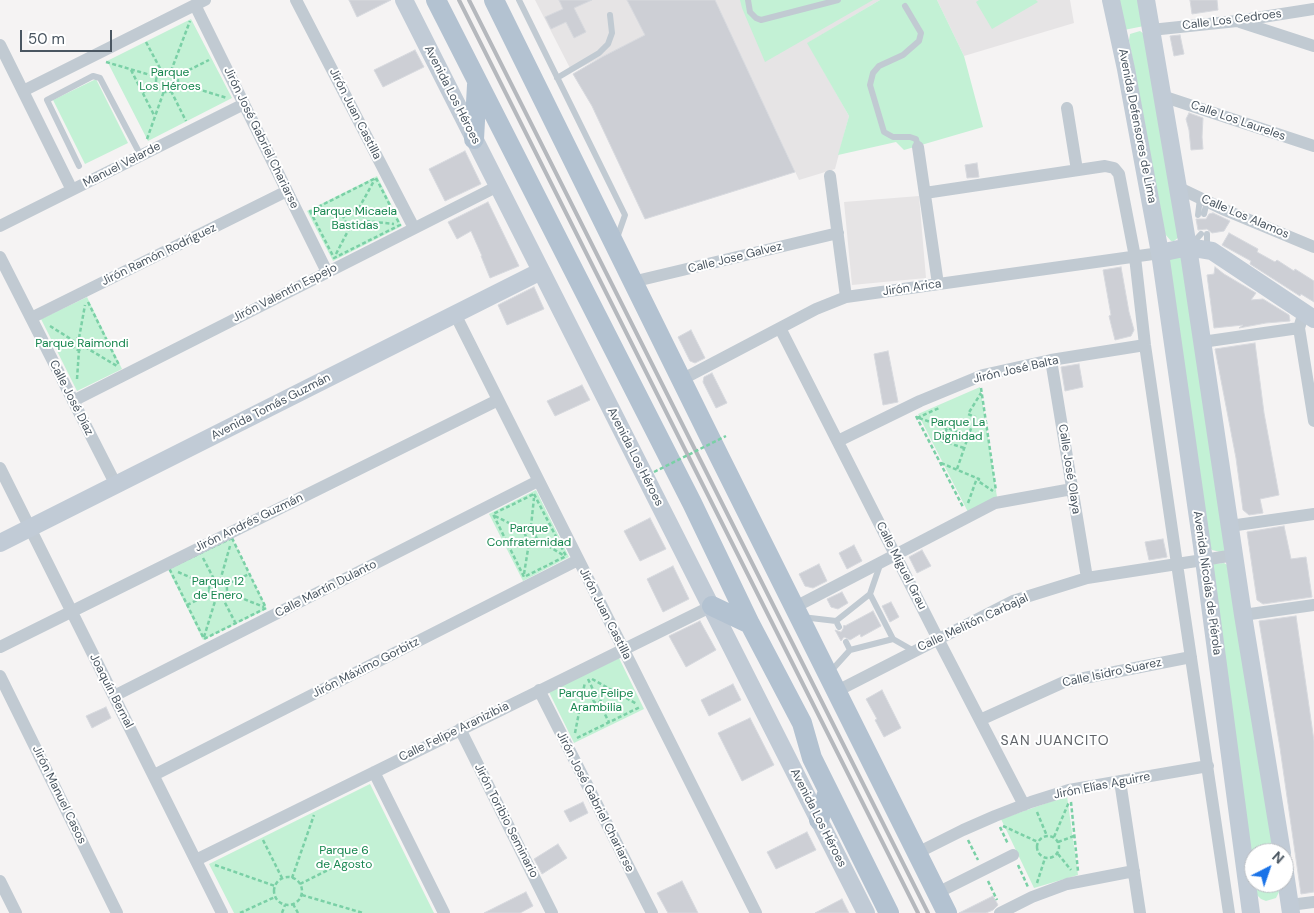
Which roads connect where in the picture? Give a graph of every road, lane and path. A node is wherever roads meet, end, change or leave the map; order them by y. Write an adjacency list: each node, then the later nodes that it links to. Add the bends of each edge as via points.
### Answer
1 (296, 0): 52 (street, Jirón Juan Castilla)
2 (404, 0): 46 (main road, Avenida Los Héroes)
3 (436, 0): 31 (main road, Avenida Los Héroes)
4 (494, 0): 70 (main road)
5 (518, 0): 29 (lane)
6 (748, 0): 7 (lane, via 750,12 761,20)
7 (838, 0)
8 (1110, 0): 73 (main road, Avenida Defensores de Lima)
9 (1146, 0): 18 (main road)
10 (200, 2): 19 (street); 41 (street, Jirón José Gabriel Chariarse)
11 (905, 6): 48 (lane, via 921,33 919,41 903,55 879,66 870,85 884,132 892,137 916,139)
12 (1310, 6): 15 (street, Calle Los Cedroes)
13 (610, 14): 29 (lane, via 612,33 608,44)
14 (191, 20): 16 (path); 17 (path); 25 (path)
15 (1238, 21): 18 (street, Calle Los Cedroes); 21 (street)
16 (182, 24)
17 (195, 28)
18 (1151, 30): 38 (main road)
19 (141, 32): 26 (path); 36 (street)
20 (0, 45): 36 (street)
21 (1314, 46)
22 (114, 58): 24 (path, via 106,62)
23 (211, 59): 27 (path)
24 (132, 70): 28 (path); 37 (path)
25 (171, 71): 26 (path); 27 (path)
26 (162, 72): 28 (path)
27 (177, 76): 30 (path)
28 (158, 77): 32 (path)
29 (557, 78): 70 (lane, via 625,215)
30 (178, 83): 34 (path); 39 (path)
31 (478, 83): 46 (main road); 156 (main road, Avenida Los Héroes, via 692,503)
32 (158, 85): 33 (path); 37 (path)
33 (164, 91): 34 (path); 43 (path)
34 (171, 91): 44 (path)
35 (227, 91): 39 (path)
36 (23, 92): 56 (street)
37 (143, 92): 43 (path)
38 (1162, 96): 47 (street, Calle Los Laureles); 55 (main road)
39 (231, 99): 40 (path)
40 (222, 103)
41 (244, 104): 44 (street, Manuel Velarde); 57 (street, Jirón José Gabriel Chariarse)
42 (1067, 108): 51 (street)
43 (154, 117): 45 (path, via 146,141)
44 (191, 131): 49 (street, Manuel Velarde)
45 (154, 137)
46 (474, 139): 54 (main road, Avenida Los Héroes)
47 (1314, 146)
48 (918, 147): 58 (street)
49 (141, 156): 50 (lane, via 100,78 93,76 47,100); 56 (street, Manuel Velarde)
50 (79, 166)
51 (1077, 170): 58 (street); 75 (street, via 1114,168 1120,177)
52 (381, 175): 60 (path); 61 (path); 65 (path); 67 (street, Jirón Juan Castilla)
53 (830, 176): 69 (street)
54 (498, 186): 67 (street, Jirón Valentín Espejo); 77 (main road, Avenida Los Héroes)
55 (1177, 187): 59 (street, Calle Los Alamos); 71 (main road)
56 (72, 190): 66 (street, Manuel Velarde)
57 (287, 191): 61 (street, Jirón José Gabriel Chariarse); 83 (street, Jirón Ramón Rodríguez)
58 (925, 193): 80 (street)
59 (1203, 200): 62 (lane); 72 (street, Calle Los Alamos)
60 (359, 208): 63 (path); 64 (path)
61 (305, 214): 63 (path); 76 (path); 78 (street, Jirón José Gabriel Chariarse)
62 (1201, 215)
63 (343, 216): 68 (path)
64 (366, 220): 65 (path); 68 (path)
65 (400, 224): 67 (path); 76 (path)
66 (0, 226)
67 (414, 228): 78 (street, Jirón Valentín Espejo)
68 (349, 229): 76 (path)
69 (838, 233): 79 (street, Calle Jose Galvez); 81 (street)
70 (614, 244): 79 (main road)
71 (1188, 247): 73 (main road); 84 (main road, via 1205,239 1212,251); 88 (main road)
72 (1314, 247)
73 (1160, 252): 75 (street, Jirón Arica); 132 (main road, Avenida Nicolás de Piérola)
74 (0, 257): 83 (street, Calle José Díaz)
75 (1135, 257): 80 (street, Jirón Arica); 89 (street)
76 (334, 258): 78 (path)
77 (541, 271): 82 (main road, Avenida Tomás Guzmán); 150 (main road, Avenida Los Héroes)
78 (327, 272): 99 (street, Jirón Valentín Espejo)
79 (632, 282): 96 (main road)
80 (938, 284): 81 (street, Jirón Arica)
81 (846, 297): 85 (street, Jirón Arica)
82 (454, 314): 98 (street, Jirón Juan Castilla); 114 (main road, Avenida Tomás Guzmán)
83 (31, 318): 87 (path); 99 (street, Calle José Díaz)
84 (1306, 320): 88 (street); 102 (street)
85 (780, 328): 96 (street, Jirón Arica); 106 (street, Calle Miguel Grau)
86 (79, 338): 87 (path); 90 (path, via 84,340); 93 (path, via 86,298)
87 (74, 341): 91 (path, via 73,346)
88 (1202, 342): 121 (main road)
89 (1145, 345): 92 (street, Jirón José Balta); 134 (street)
90 (84, 347): 91 (path); 93 (path)
91 (78, 350): 99 (path)
92 (1051, 360): 95 (street, Jirón José Balta); 115 (street, Calle José Olaya)
93 (120, 368): 94 (path)
94 (112, 372)
95 (979, 376): 97 (path); 100 (street, Jirón José Balta)
96 (681, 380): 153 (main road)
97 (981, 391): 105 (path, via 968,414 975,417); 117 (path)
98 (498, 400): 113 (street, Jirón Juan Castilla); 124 (street, Jirón Andrés Guzmán)
99 (73, 401): 114 (street, Calle José Díaz)
100 (911, 406): 101 (path); 106 (street, Jirón José Balta)
101 (917, 418): 103 (path); 108 (path)
102 (1314, 421)
103 (947, 428): 105 (path); 107 (path, via 942,441)
104 (726, 436): 111 (path, bridge)
105 (968, 436): 107 (path)
106 (838, 442): 130 (street, Calle Miguel Grau)
107 (964, 448): 110 (path)
108 (940, 462): 110 (path); 112 (path, via 965,512)
109 (0, 468): 122 (street, Joaquín Bernal)
110 (957, 469): 112 (path)
111 (654, 472)
112 (977, 478): 117 (path)
113 (538, 481): 116 (path); 118 (street, Calle Martín Dulanto); 131 (street, Jirón Juan Castilla)
114 (116, 485): 122 (main road, Avenida Tomás Guzmán)
115 (1072, 489): 117 (street); 138 (street, Calle José Olaya)
116 (534, 494): 118 (path); 120 (path); 131 (path)
117 (997, 498): 130 (street)
118 (491, 510): 123 (path); 137 (path); 152 (street, Calle Martín Dulanto)
119 (1314, 514): 121 (street)
120 (531, 526): 123 (path); 125 (path)
121 (1230, 526): 129 (main road)
122 (30, 528): 126 (main road, Avenida Tomás Guzmán); 151 (street, Joaquín Bernal)
123 (523, 530): 127 (path)
124 (230, 536): 128 (path); 135 (street, Jirón Andrés Guzmán); 136 (path); 140 (path)
125 (538, 539): 127 (path); 131 (path)
126 (0, 543)
127 (529, 543): 137 (path)
128 (200, 553): 135 (path); 139 (path)
129 (1234, 555): 132 (street, Calle Melitón Carbajal); 154 (main road)
130 (896, 556): 133 (street); 158 (street, Calle Miguel Grau)
131 (572, 558): 137 (path); 162 (street, Jirón Juan Castilla); 183 (street, Jirón Máximo Gorbitz)
132 (1204, 560): 134 (street, Calle Melitón Carbajal); 240 (main road, Avenida Nicolás de Piérola)
133 (881, 563): 145 (lane); 153 (street)
134 (1177, 564): 138 (street, Calle Melitón Carbajal); 165 (street)
135 (168, 566): 142 (path); 148 (path); 151 (street, Jirón Andrés Guzmán)
136 (249, 574): 141 (path); 152 (path)
137 (524, 577)
138 (1087, 578): 158 (street, Calle Melitón Carbajal, via 1013,601)
139 (215, 581): 140 (path); 142 (path)
140 (220, 581): 141 (path)
141 (226, 585): 143 (path)
142 (210, 586): 144 (path)
143 (226, 592): 146 (path); 152 (path)
144 (210, 594): 147 (path); 148 (path)
145 (870, 594): 153 (lane, via 838,624); 157 (lane)
146 (222, 597): 147 (path); 155 (path)
147 (216, 598): 160 (path)
148 (187, 605): 160 (path)
149 (1314, 605): 154 (street)
150 (712, 606): 156 (main road); 162 (street, Calle Felipe Aranizibia); 188 (main road, Avenida Los Héroes)
151 (72, 611): 161 (street, Jirón Andrés Guzmán); 170 (street, Joaquín Bernal)
152 (268, 612): 155 (path); 160 (street, Calle Martín Dulanto)
153 (797, 612): 168 (main road)
154 (1243, 615): 196 (main road)
155 (236, 623): 160 (path)
156 (750, 624): 177 (main road, Avenida Los Héroes)
157 (893, 639): 163 (lane); 164 (lane)
158 (938, 639): 164 (street, Calle Melitón Carbajal); 175 (street, Calle Miguel Grau)
159 (846, 642): 163 (lane)
160 (206, 644): 170 (street, Calle Martín Dulanto)
161 (0, 647)
162 (623, 648): 169 (street, Calle Felipe Aranizibia); 232 (street, Jirón Juan Castilla)
163 (850, 650): 168 (lane)
164 (914, 651): 168 (street, Calle Melitón Carbajal)
165 (1190, 657): 175 (street, Calle Isidro Suarez, via 1064,682); 181 (street)
166 (0, 676): 223 (street, Jirón Manuel Casos)
167 (586, 676): 171 (path); 174 (path); 180 (path)
168 (832, 682): 197 (main road)
169 (539, 690): 178 (street, Calle Felipe Aranizibia); 231 (street, Jirón José Gabriel Chariarse)
170 (114, 696): 183 (street, Joaquín Bernal)
171 (596, 696): 173 (path, via 600,698); 173 (path, via 593,700)
172 (638, 699): 174 (path)
173 (599, 703): 176 (path)
174 (642, 706): 176 (path)
175 (980, 720): 186 (street, Calle Miguel Grau)
176 (609, 722): 180 (path)
177 (802, 723): 185 (main road, Avenida Los Héroes, via 812,758); 235 (main road, via 821,754)
178 (460, 729): 182 (street, Calle Felipe Aranizibia); 230 (street, Jirón Toribio Seminario)
179 (570, 732): 180 (path)
180 (573, 740)
181 (1208, 766): 184 (street, Jirón Elías Aguirre); 239 (street)
182 (374, 772): 201 (street, Calle Felipe Aranizibia); 229 (street)
183 (154, 775): 201 (street, Joaquín Bernal)
184 (1120, 781): 186 (street, Jirón Elías Aguirre, via 1069,790); 205 (street)
185 (828, 791): 188 (main road); 234 (main road, Avenida Los Héroes)
186 (1028, 803): 190 (path); 197 (street, Jirón Elías Aguirre)
187 (306, 818): 208 (path, via 314,814)
188 (819, 820): 233 (main road, Avenida Los Héroes)
189 (999, 824): 194 (path)
190 (1048, 836): 192 (path); 194 (path)
191 (1074, 836): 192 (path, via 1070,798); 195 (path); 210 (path)
192 (1054, 837): 195 (path)
193 (262, 839): 207 (path)
194 (1038, 842): 200 (path, via 1038,853)
195 (1058, 842): 198 (path)
196 (1280, 843)
197 (917, 853): 213 (main road)
198 (1058, 854): 200 (path); 210 (path)
199 (1013, 855): 213 (street)
200 (1045, 858): 219 (path)
201 (196, 860): 224 (street, Joaquín Bernal)
202 (220, 860): 203 (path)
203 (212, 864): 206 (path); 212 (path)
204 (338, 865): 211 (path)
205 (1134, 871): 210 (street); 238 (street)
206 (216, 872)
207 (282, 878): 208 (path); 212 (path)
208 (292, 878): 211 (path)
209 (0, 881): 222 (street)
210 (1079, 881): 219 (street)
211 (300, 884): 215 (path)
212 (275, 886): 216 (path)
213 (937, 893): 236 (main road)
214 (1286, 893): 221 (main road)
215 (301, 894): 218 (path); 228 (path)
216 (276, 897): 220 (path); 225 (path)
217 (1314, 902): 221 (street)
218 (293, 904): 220 (path); 227 (path)
219 (1025, 904): 237 (street)
220 (285, 905): 226 (path)
221 (1288, 910)
222 (16, 913)
223 (117, 913)
224 (222, 913)
225 (240, 913)
226 (282, 913)
227 (298, 913)
228 (363, 913)
229 (444, 913)
230 (552, 913)
231 (652, 913)
232 (756, 913)
233 (866, 913)
234 (889, 913)
235 (901, 913)
236 (947, 913)
237 (1000, 913)
238 (1140, 913)
239 (1229, 913)
240 (1251, 913)

